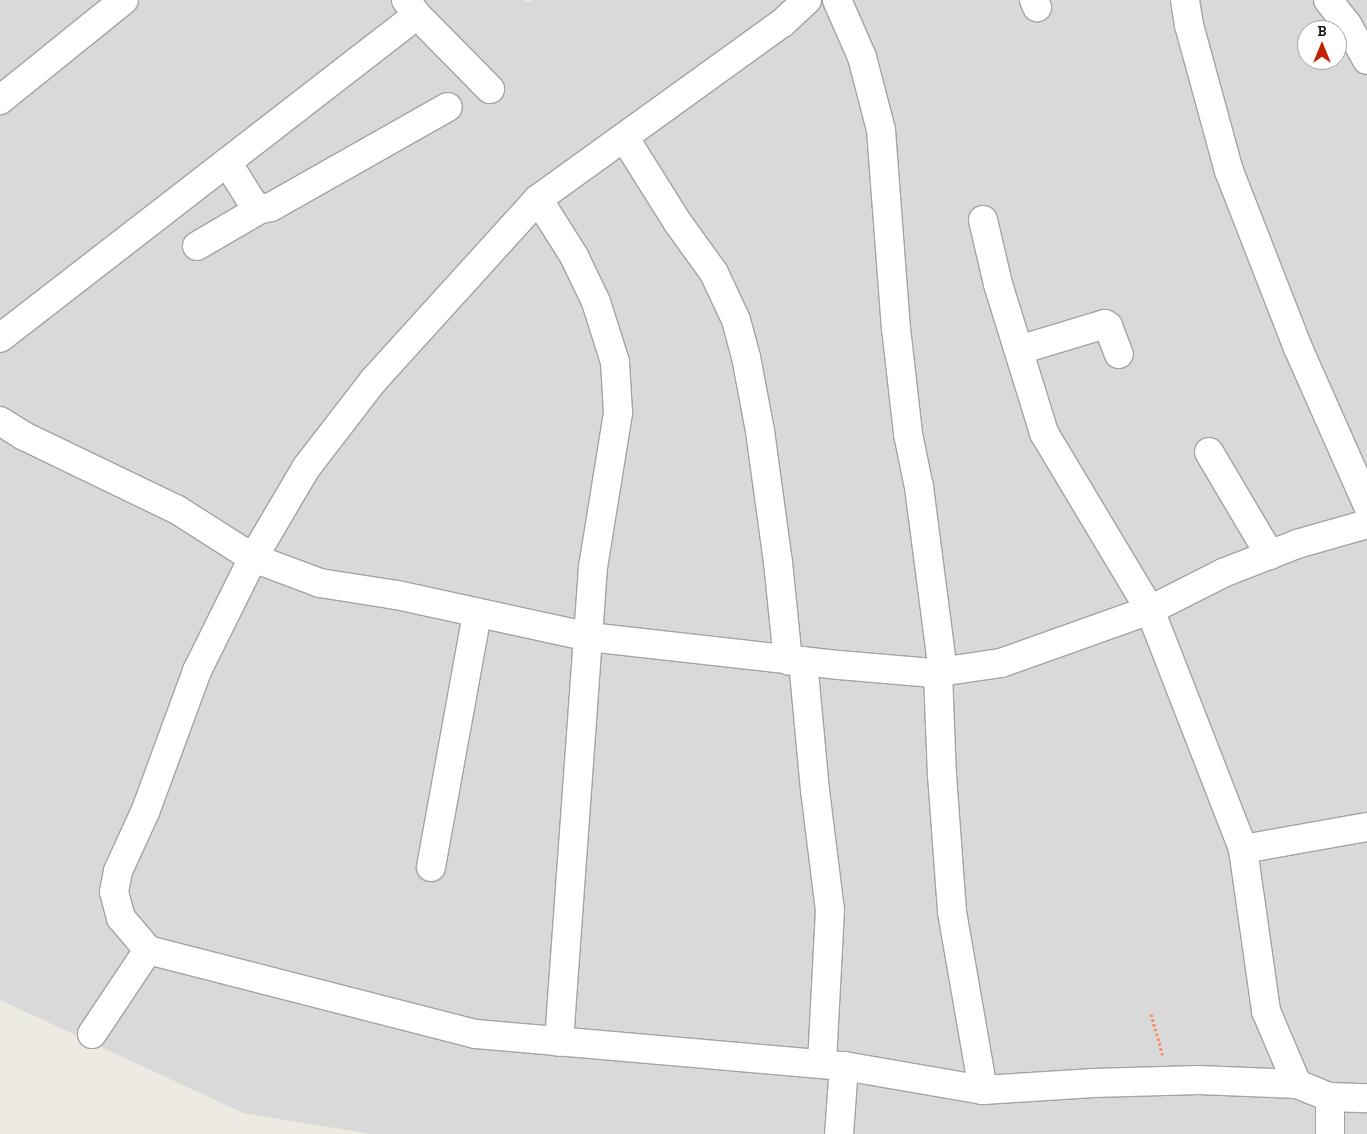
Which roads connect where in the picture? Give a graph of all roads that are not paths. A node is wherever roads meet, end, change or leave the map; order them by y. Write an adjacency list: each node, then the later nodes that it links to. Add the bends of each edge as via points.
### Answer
1 (124, 0): 9 (street)
2 (808, 0): 11 (street, via 782,24)
3 (838, 0): 30 (street, via 862,57 881,130 898,347 908,434 919,487)
4 (1185, 0): 22 (street, via 1229,171 1298,348)
5 (1328, 0): 7 (street, via 1347,24)
6 (412, 7): 8 (street); 12 (street)
7 (1367, 60)
8 (490, 89)
9 (0, 100)
10 (448, 107): 14 (street, via 271,207)
11 (624, 137): 13 (street); 29 (street, via 714,273 736,320 760,431 778,562)
12 (227, 162): 14 (street, via 245,193); 17 (street)
13 (538, 199): 25 (street, via 373,381 306,468); 28 (street, via 574,256 596,302 615,362 618,413 593,567)
14 (260, 209): 16 (street)
15 (982, 220): 18 (street)
16 (197, 246)
17 (0, 338)
18 (1019, 350): 19 (street, via 1105,324); 26 (street, via 1044,433)
19 (1120, 354)
20 (0, 421): 25 (street, via 24,436 176,510)
21 (1209, 452): 24 (street)
22 (1367, 504)
23 (1367, 524): 24 (street)
24 (1270, 555): 26 (street, via 1223,573)
25 (253, 558): 27 (street, via 320,582); 34 (street, via 197,671 145,812 118,872 114,892 121,918)
26 (1150, 610): 30 (street, via 1001,663); 32 (street)
27 (477, 613): 28 (street); 33 (street)
28 (589, 637): 29 (street); 36 (street)
29 (796, 660): 30 (street); 37 (street, via 830,910)
30 (940, 673): 39 (street, via 942,775 952,912)
31 (1367, 827): 32 (street)
32 (1243, 849): 38 (street, via 1266,1011)
33 (431, 867)
34 (148, 950): 35 (street); 36 (street, via 476,1034)
35 (92, 1034)
36 (559, 1042): 37 (street)
37 (833, 1065): 39 (street); 42 (street)
38 (1297, 1084): 39 (street, via 1170,1080); 40 (street)
39 (982, 1090)
40 (1330, 1097): 41 (street); 43 (street)
41 (1367, 1098)
42 (839, 1134)
43 (1330, 1134)

